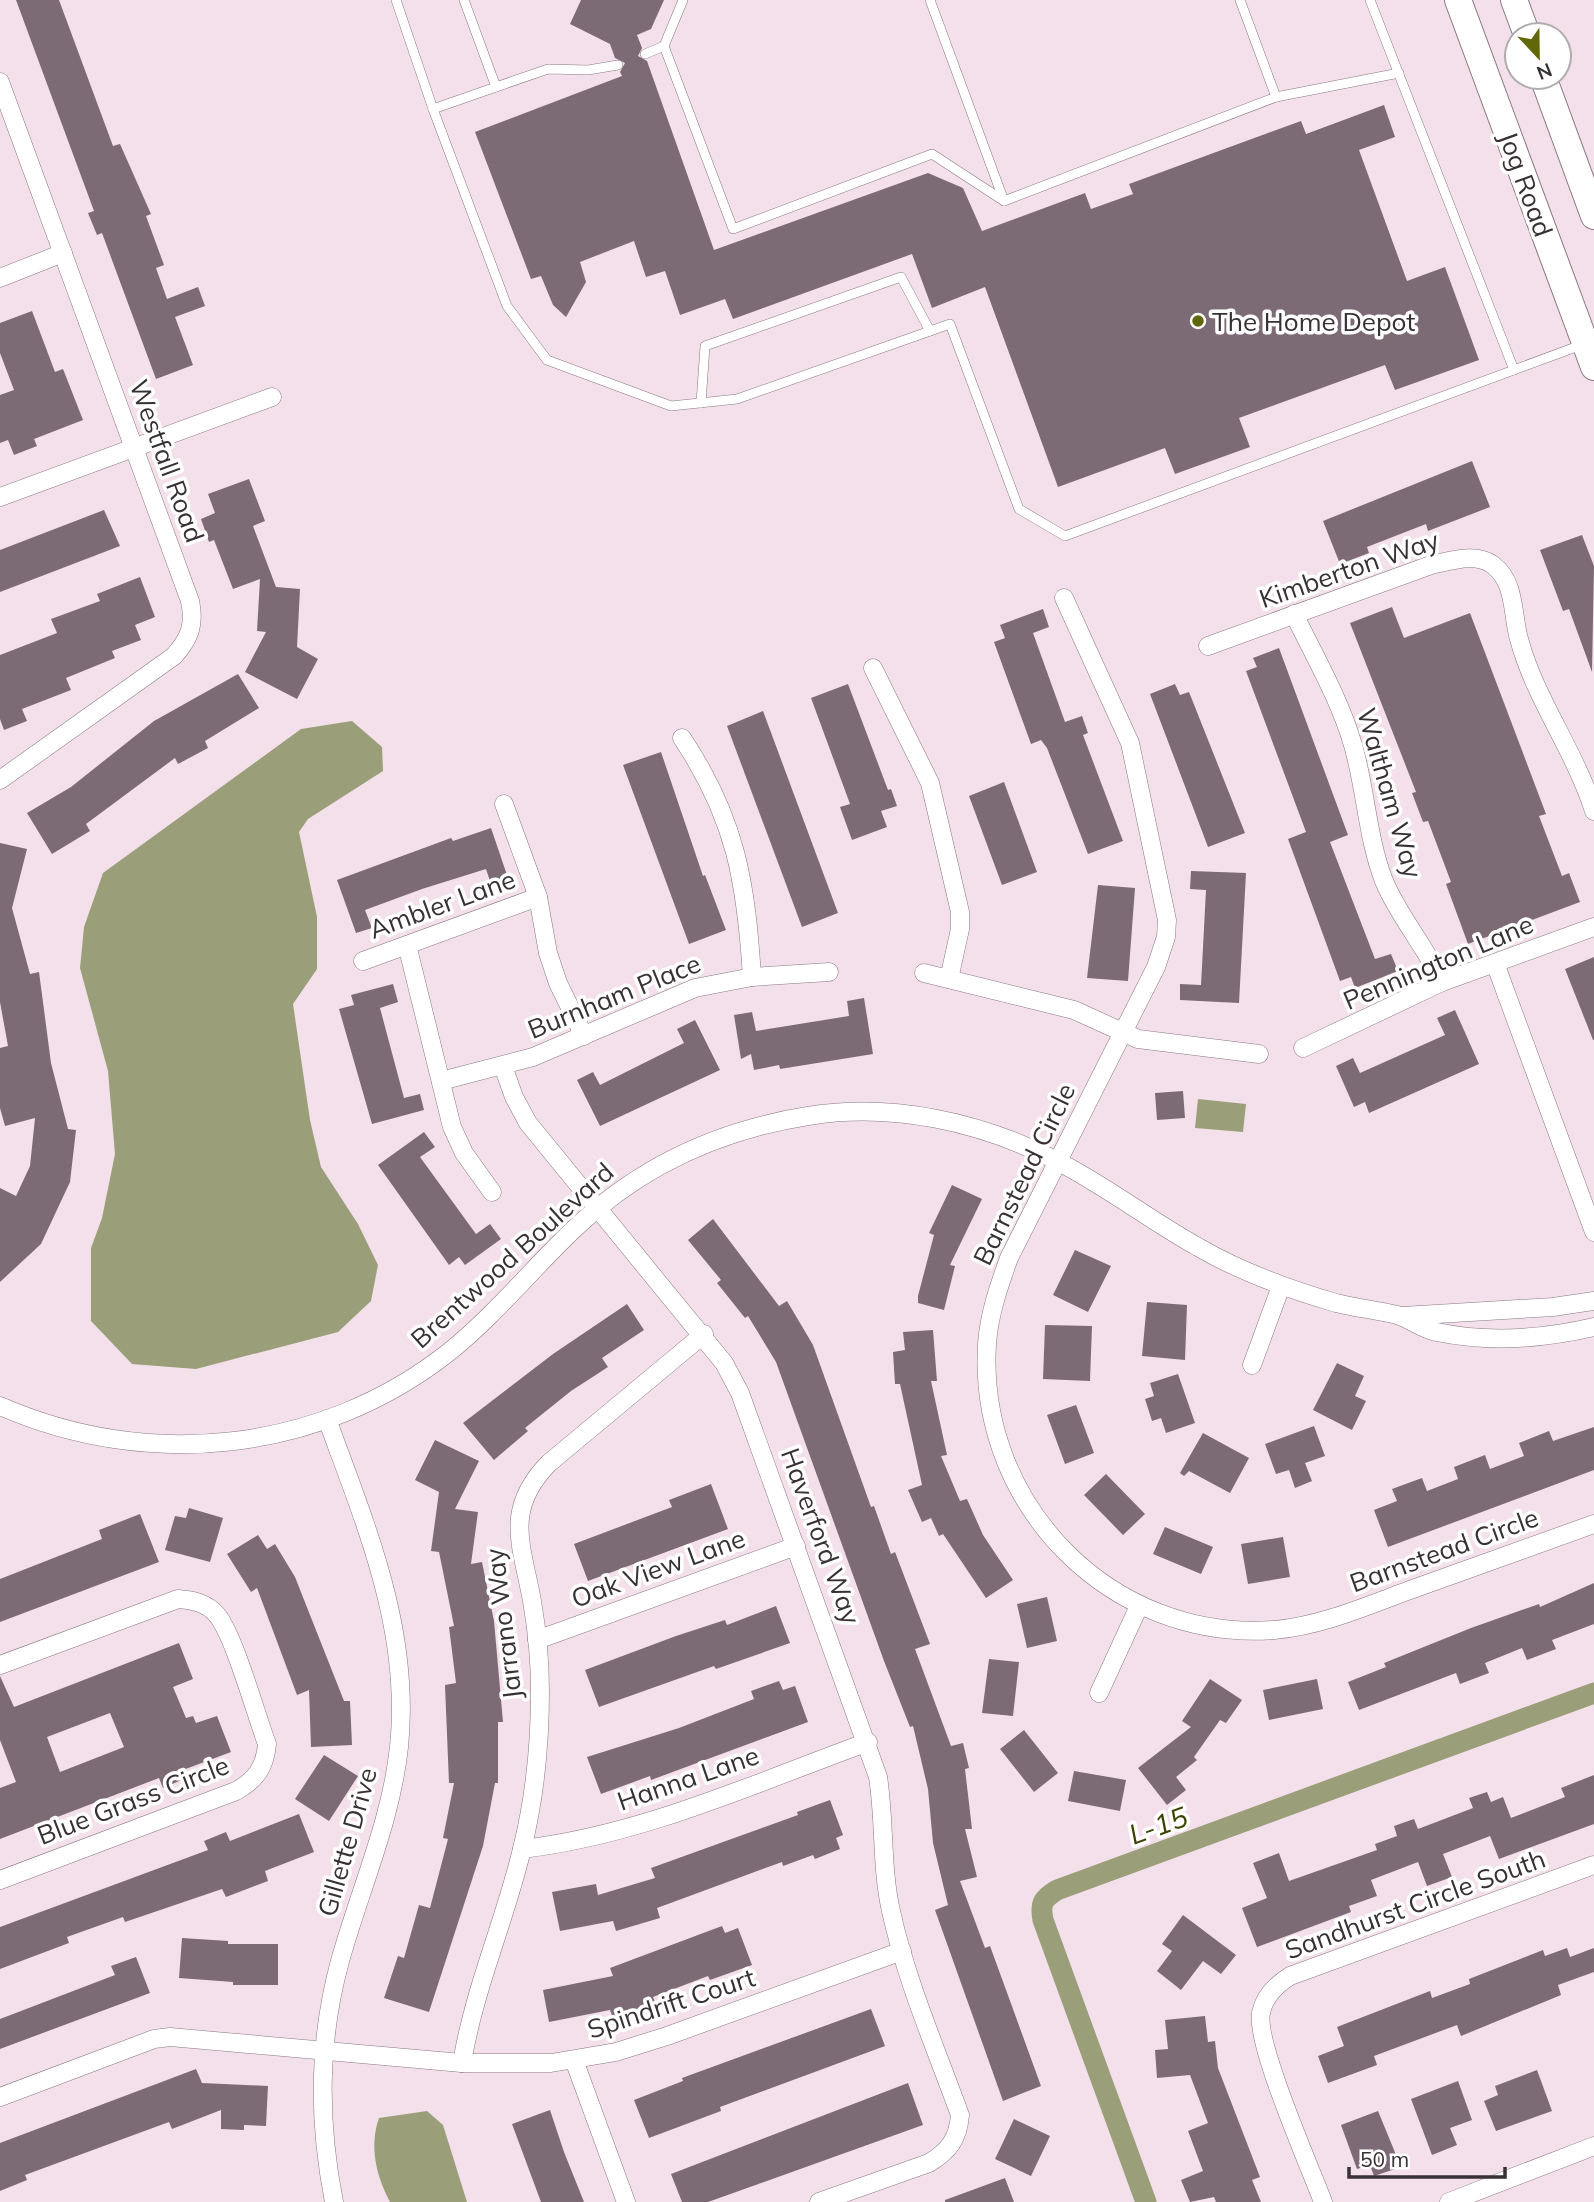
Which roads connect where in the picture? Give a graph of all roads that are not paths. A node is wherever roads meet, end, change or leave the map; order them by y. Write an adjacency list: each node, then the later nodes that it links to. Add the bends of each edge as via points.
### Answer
1 (396, 0): 18 (lane)
2 (464, 0): 15 (lane)
3 (683, 0): 10 (lane)
4 (930, 0): 19 (lane)
5 (1240, 0): 17 (lane)
6 (1370, 0): 13 (lane)
7 (1458, 0): 24 (main road, Jog Road)
8 (1514, 0): 9 (main road)
9 (1522, 21)
10 (664, 46): 11 (lane); 19 (lane, via 733,229 932,155)
11 (645, 54)
12 (618, 65): 15 (lane, via 548,69)
13 (1399, 74): 17 (lane); 25 (lane)
14 (0, 82): 21 (street, Westfall Road)
15 (496, 86): 18 (lane)
16 (1548, 91): 20 (main road, Jog Road)
17 (1276, 97): 19 (lane)
18 (433, 109): 27 (lane, via 507,306 547,360 671,406)
19 (1004, 201)
20 (1594, 216)
21 (63, 253): 22 (street); 28 (street, Westfall Road)
22 (0, 278)
23 (930, 331): 25 (lane, via 950,324 1018,509 1065,537); 27 (lane, via 737,400); 27 (lane, via 901,277 705,346)
24 (1591, 350): 25 (lane)
25 (1514, 370)
26 (272, 397): 28 (street)
27 (701, 403)
28 (134, 448): 29 (street); 35 (street, Westfall Road, via 190,601 191,632 174,656)
29 (0, 497)
30 (1064, 598): 48 (street, Barnstead Circle, via 1130,743 1165,905 1162,952)
31 (1294, 614): 32 (street, Kimberton Way); 37 (street, Kimberton Way, via 1431,565 1462,559 1491,563 1503,573 1509,587 1528,668 1585,783); 47 (street, Waltham Way, via 1345,718 1385,883)
32 (1208, 646)
33 (873, 668): 46 (street, via 923,768 939,813 960,912)
34 (682, 738): 45 (street, via 720,805 736,849 748,910)
35 (0, 780)
36 (504, 804): 38 (street)
37 (1594, 811)
38 (538, 897): 40 (street, Ambler Lane); 49 (street, via 548,953)
39 (1594, 927): 42 (street, Pennington Lane)
40 (407, 945): 41 (street, Ambler Lane); 53 (street)
41 (363, 961)
42 (1495, 963): 47 (street, Pennington Lane); 57 (street)
43 (829, 972): 45 (street, Burnham Place)
44 (924, 973): 46 (street)
45 (752, 977): 49 (street, Burnham Place, via 695,988)
46 (949, 979): 48 (street, via 1074,1010)
47 (1442, 982): 50 (street, Pennington Lane)
48 (1123, 1033): 51 (street, via 1154,1042); 54 (street, Barnstead Circle)
49 (584, 1036): 52 (street, Burnham Place)
50 (1303, 1048)
51 (1259, 1054)
52 (503, 1066): 53 (street); 56 (street, Haverford Way, via 528,1123)
53 (441, 1081): 55 (street, via 452,1127)
54 (1058, 1161): 56 (street, Brentwood Boulevard, via 1013,1140 952,1122 865,1112 815,1114 765,1123 686,1151); 58 (street, Brentwood Boulevard, via 1199,1248); 68 (street, Barnstead Circle, via 997,1292 987,1344 991,1416 1006,1467 1043,1529 1094,1579)
55 (492, 1192)
56 (598, 1208): 62 (street, Haverford Way); 65 (street, Brentwood Boulevard, via 446,1354 402,1384)
57 (1594, 1232)
58 (1281, 1286): 60 (street, Brentwood Boulevard); 63 (street)
59 (1594, 1301): 60 (street, Brentwood Boulevard)
60 (1399, 1316): 61 (street, Brentwood Boulevard, via 1433,1332 1513,1340)
61 (1594, 1328)
62 (704, 1335): 67 (street, Haverford Way, via 740,1393); 69 (street, Jarrano Way, via 549,1463 529,1486 518,1530)
63 (1252, 1366)
64 (0, 1406): 65 (street, Brentwood Boulevard, via 79,1434 164,1445 249,1440)
65 (327, 1419): 77 (street, Gillette Drive, via 382,1570 394,1622 401,1692 391,1799 340,1960)
66 (1594, 1524): 68 (street, Barnstead Circle, via 1310,1625 1239,1631 1203,1626)
67 (796, 1546): 69 (street, Oak View Lane); 72 (street, Haverford Way)
68 (1139, 1606): 71 (street)
69 (537, 1640): 73 (street, Jarrano Way, via 539,1749)
70 (0, 1665): 75 (street, Blue Grass Circle, via 178,1599 193,1600 207,1606 226,1629 267,1744 259,1772 236,1791)
71 (1099, 1693)
72 (867, 1742): 73 (street, Hanna Lane, via 651,1821 601,1836); 76 (street, Haverford Way, via 884,1814 890,1907)
73 (522, 1849): 79 (street, Jarrano Way, via 469,2017)
74 (1594, 1865): 85 (street, Sandhurst Circle South, via 1290,1976 1267,1997 1261,2012 1263,2042)
75 (0, 1880)
76 (902, 1951): 78 (street, Spindrift Court, via 667,2036); 84 (street, Haverford Way, via 960,2115 959,2131 942,2155 929,2163)
77 (323, 2050): 79 (street, Spindrift Court); 80 (street, Spindrift Court, via 170,2036); 82 (street, Gillette Drive, via 322,2116)
78 (574, 2060): 79 (street, Spindrift Court); 83 (street)
79 (462, 2063)
80 (0, 2097)
81 (1594, 2146): 86 (street)
82 (334, 2202)
83 (626, 2202)
84 (819, 2202)
85 (1323, 2202)
86 (1450, 2202)

